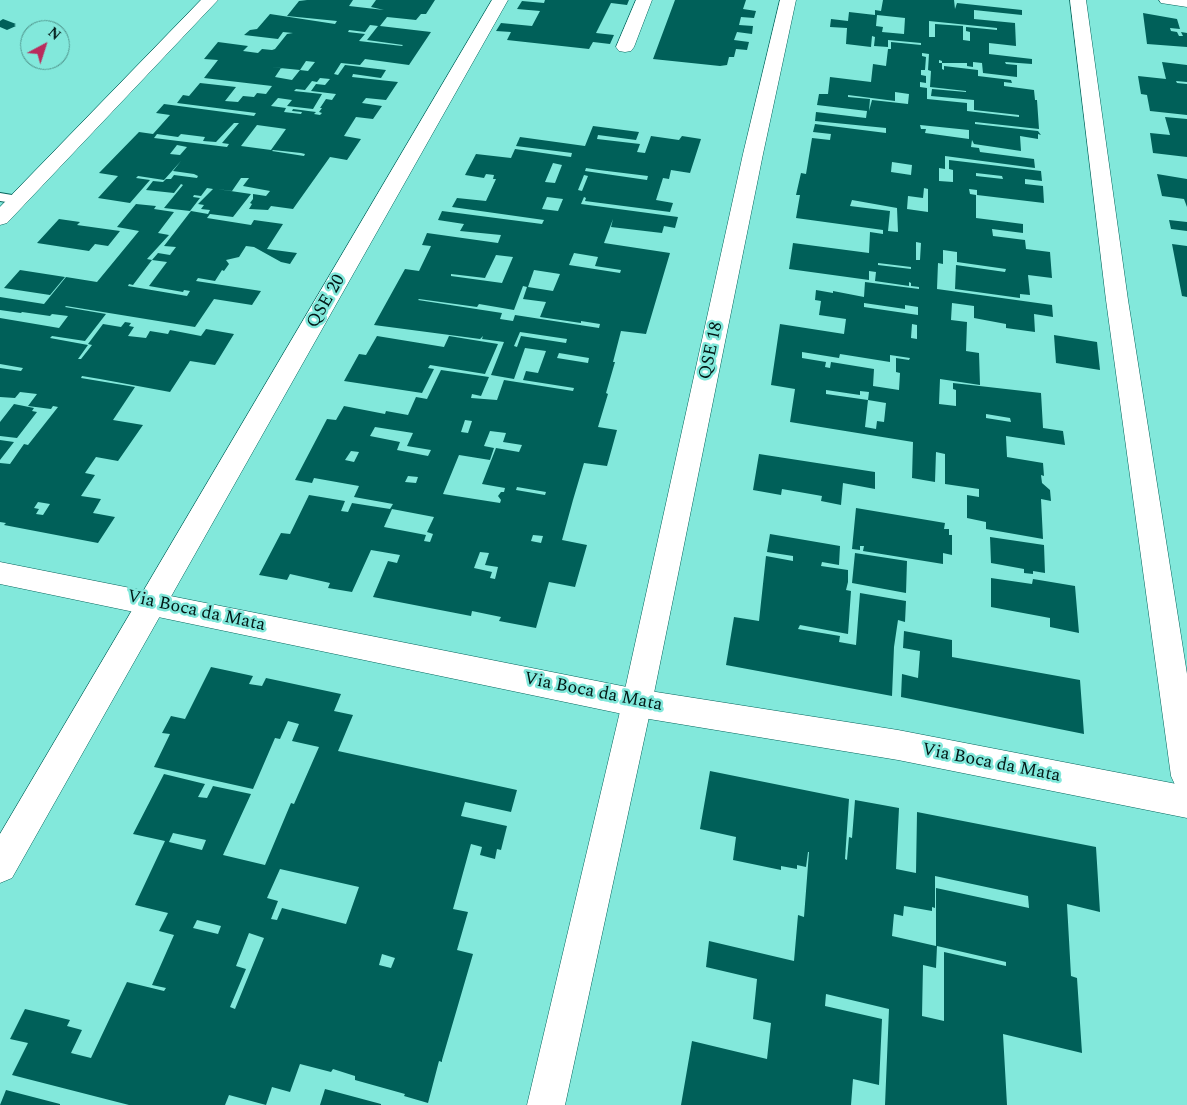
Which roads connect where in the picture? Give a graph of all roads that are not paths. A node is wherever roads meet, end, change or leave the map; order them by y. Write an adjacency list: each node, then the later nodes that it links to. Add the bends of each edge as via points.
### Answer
1 (210, 0): 10 (street)
2 (500, 0): 13 (street, QSE 20)
3 (644, 0): 8 (street)
4 (788, 0): 14 (street, QSE 18)
5 (1078, 0): 15 (street, via 1117,300)
6 (1167, 0): 7 (street)
7 (1187, 2)
8 (625, 47)
9 (0, 197): 10 (lane)
10 (19, 200): 11 (street)
11 (0, 219)
12 (0, 573): 13 (street, Via Boca da Mata)
13 (152, 603): 14 (street, Via Boca da Mata); 17 (street, QSE 20)
14 (637, 703): 16 (street, Via Boca da Mata, via 898,745); 18 (street, QSE 18)
15 (1187, 776)
16 (1187, 802)
17 (0, 866)
18 (546, 1105)

